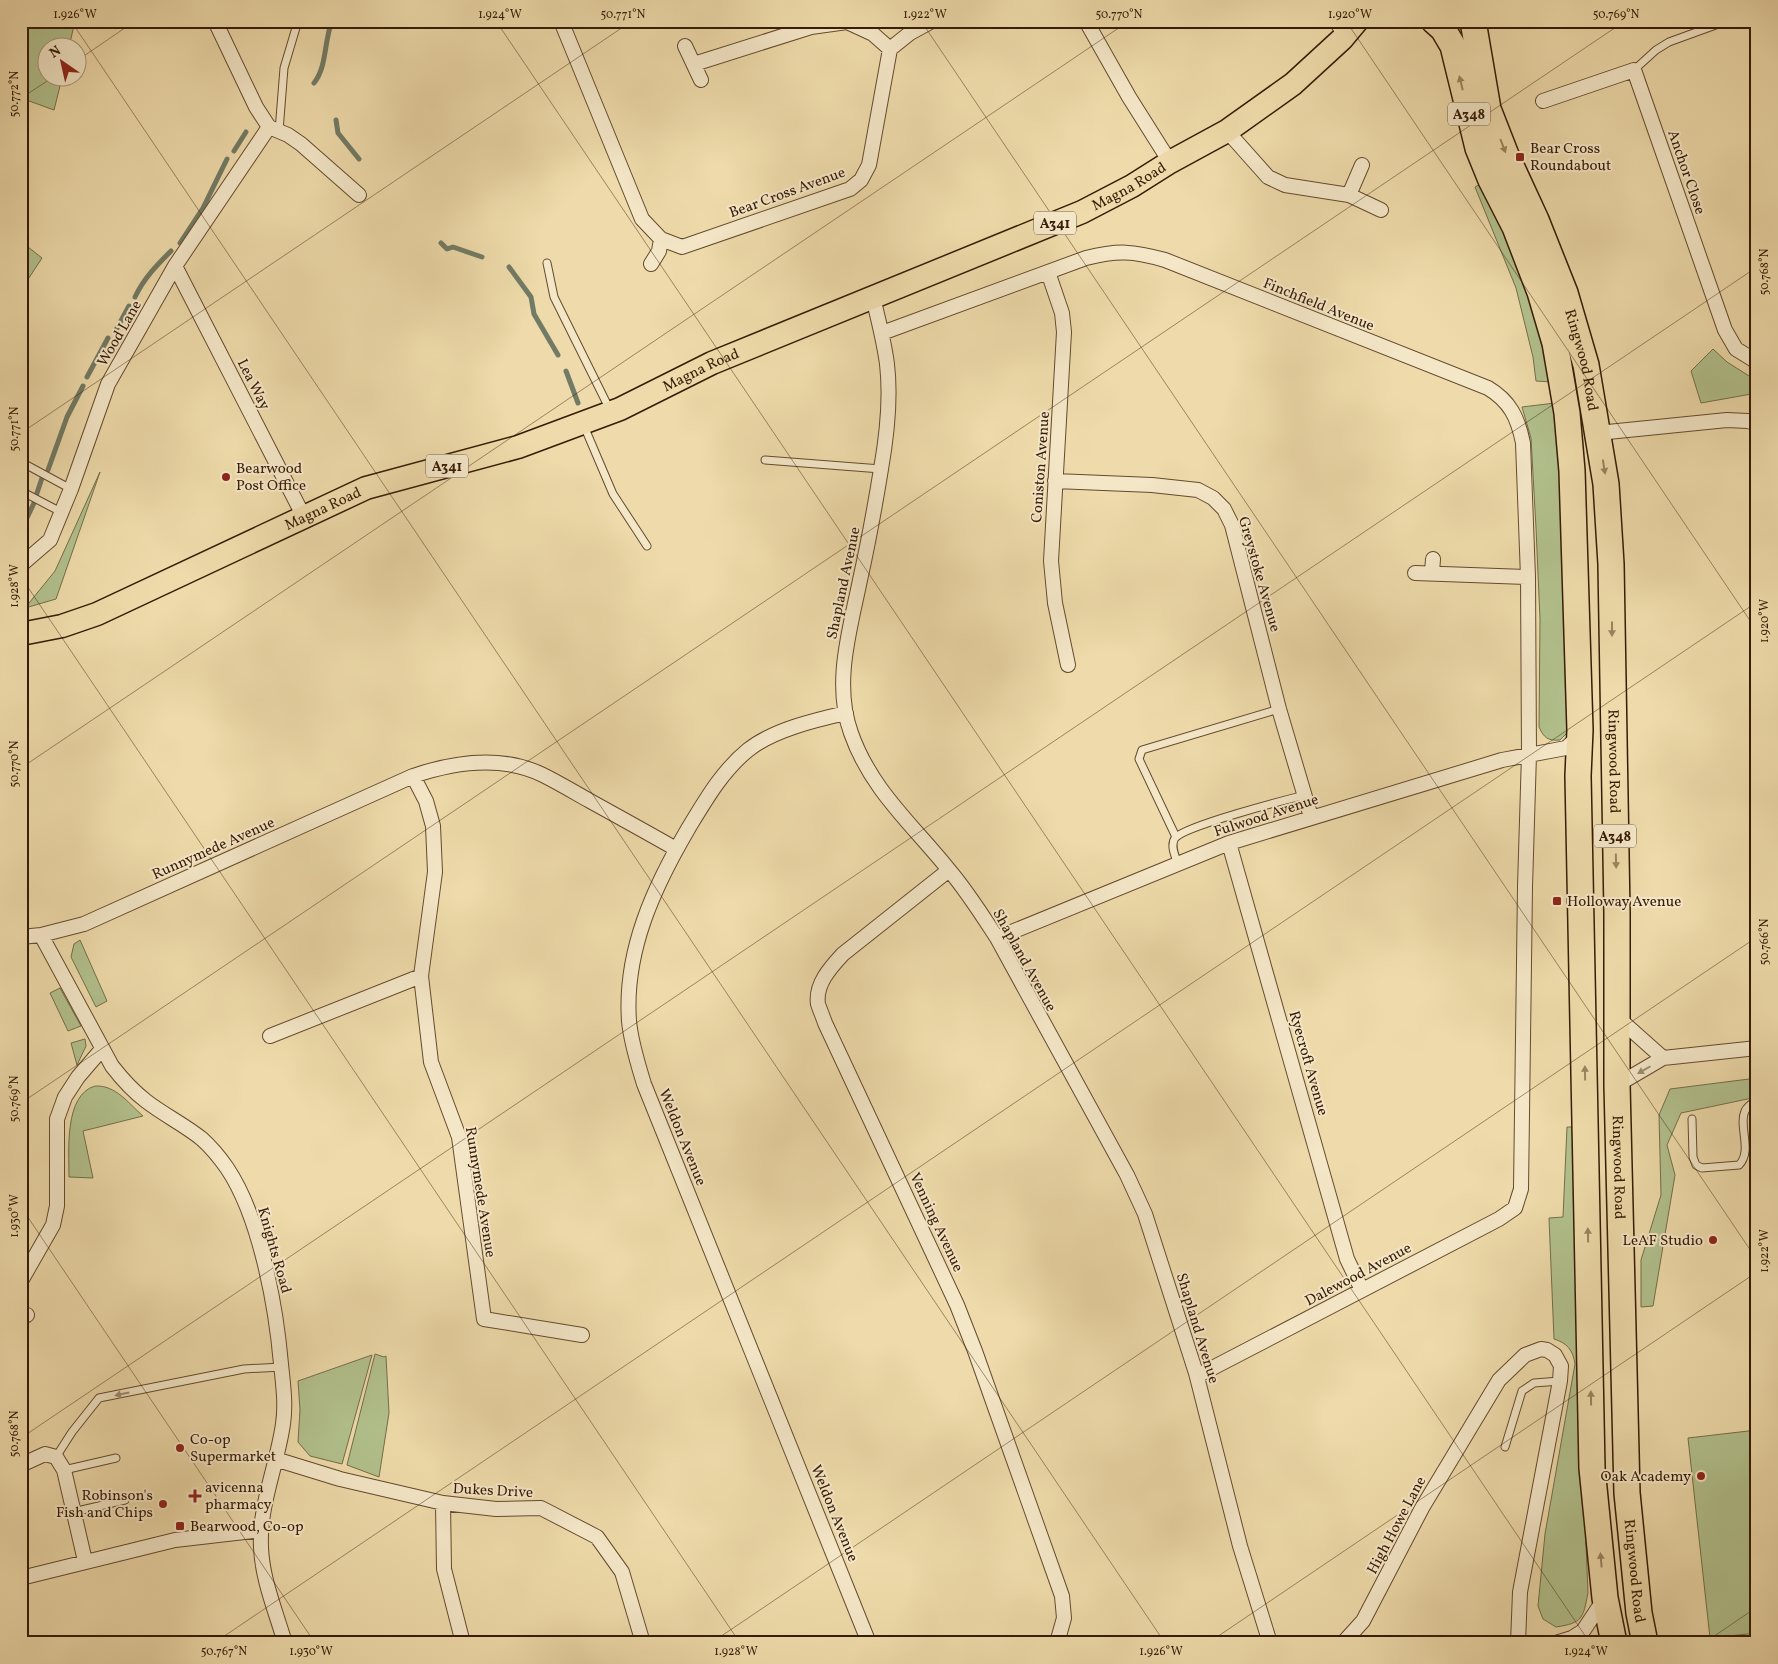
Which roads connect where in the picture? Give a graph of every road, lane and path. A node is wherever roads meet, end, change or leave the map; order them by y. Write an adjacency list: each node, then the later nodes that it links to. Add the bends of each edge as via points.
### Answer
1 (215, 21): 17 (street, via 256,107)
2 (298, 21): 17 (lane, via 284,68)
3 (560, 21): 24 (street, Bear Cross Avenue, via 642,219)
4 (932, 21): 12 (street)
5 (1086, 21): 19 (street)
6 (1373, 21): 10 (main road, Magna Road / A341)
7 (1434, 21): 54 (highway, Ringwood Road / A348, one-way to 7, via 1572,471 1567,413 1555,343 1515,227 1478,148 1453,46)
8 (1473, 21): 35 (highway, Ringwood Road / A348, one-way to 35, via 1488,109 1564,293 1586,366)
9 (1724, 22): 14 (lane, via 1669,42)
10 (1344, 29): 18 (main road, Magna Road / A341, via 1293,84)
11 (685, 46): 13 (street)
12 (890, 50): 13 (street, via 873,34 847,22 811,27); 24 (street, Bear Cross Avenue, via 869,165 861,180 850,189 682,247)
13 (694, 64): 15 (street)
14 (1634, 70): 16 (street); 31 (street, Anchor Close, via 1725,330 1736,349)
15 (701, 80)
16 (1544, 102)
17 (274, 129): 21 (street, via 301,144); 27 (street, Wood Lane)
18 (1227, 131): 19 (main road, Magna Road / A341); 22 (street, via 1268,177 1285,185)
19 (1170, 162): 29 (main road, Magna Road / A341, via 1082,212)
20 (1362, 165): 22 (street)
21 (359, 195)
22 (1349, 195): 23 (street)
23 (1380, 210)
24 (661, 239): 26 (street, via 659,251)
25 (547, 263): 32 (lane, via 554,297)
26 (651, 264)
27 (175, 266): 40 (street, Wood Lane, via 108,384); 43 (street, Lea Way)
28 (1048, 272): 30 (street); 39 (street, Coniston Avenue, via 1062,313 1064,332); 49 (street, Finchfield Avenue, via 1107,253 1140,253 1165,260 1488,388 1501,396 1520,426 1523,443)
29 (873, 297): 30 (street, Shapland Avenue); 32 (main road, Magna Road / A341, via 712,363)
30 (882, 334): 38 (street, Shapland Avenue, via 888,387)
31 (1757, 362)
32 (612, 412): 33 (main road, Magna Road / A341)
33 (583, 423): 43 (main road, Magna Road / A341, via 518,447 366,488); 44 (lane, via 612,494)
34 (1757, 424): 35 (street, via 1727,420)
35 (1598, 433): 70 (highway, Ringwood Road / A348, one-way to 70, via 1606,484 1612,564)
36 (765, 460): 38 (lane)
37 (21, 462): 40 (lane)
38 (881, 469): 53 (street, Shapland Avenue, via 846,650 843,673)
39 (1055, 481): 51 (street, Coniston Avenue, via 1051,561 1055,603); 52 (street, Greystoke Avenue, via 1160,485 1198,490 1224,509 1232,525)
40 (70, 489): 42 (street, Wood Lane)
41 (21, 491): 42 (lane)
42 (61, 512): 46 (street, Wood Lane, via 50,540)
43 (304, 517): 50 (main road, Magna Road / A341, via 97,614 62,626)
44 (647, 546)
45 (1433, 559): 48 (street)
46 (21, 565)
47 (1416, 573): 48 (street)
48 (1432, 574): 49 (street)
49 (1528, 577): 56 (street)
50 (21, 634)
51 (1068, 665)
52 (1279, 709): 59 (street, Greystoke Avenue); 61 (lane, via 1142,750 1139,759)
53 (846, 713): 63 (street, Weldon Avenue, via 794,727 749,749 718,781); 65 (street, Shapland Avenue, via 859,752 877,786)
54 (1580, 730): 55 (street, Fulwood Avenue, via 1566,748); 58 (highway, Ringwood Road / A348)
55 (1554, 752): 56 (street, Fulwood Avenue); 58 (street, via 1564,755 1573,764)
56 (1529, 754): 60 (street, Fulwood Avenue); 79 (street, Dalewood Avenue, via 1521,1189 1515,1208 1507,1215)
57 (413, 776): 63 (street, Runnymede Avenue, via 437,768 481,762 524,768 542,774); 66 (street, Runnymede Avenue, via 84,924); 69 (street, Runnymede Avenue, via 426,801 434,843 435,872)
58 (1578, 776): 96 (highway, Ringwood Road / A348, one-way to 58, via 1592,1468)
59 (1305, 796): 60 (street, Greystoke Avenue); 61 (lane, via 1203,825)
60 (1311, 817): 62 (street, Fulwood Avenue)
61 (1176, 838): 64 (lane, via 1173,845)
62 (1229, 843): 64 (street, Fulwood Avenue); 79 (street, Ryecroft Avenue, via 1347,1259)
63 (676, 849): 100 (street, Weldon Avenue, via 655,890 632,962 628,997 635,1054 644,1084)
64 (1178, 864): 68 (street, Fulwood Avenue)
65 (949, 870): 68 (street, Shapland Avenue); 101 (street, Venning Avenue, via 844,954 821,984 818,1002 975,1351 1062,1596 1064,1618)
66 (41, 935): 67 (street, Runnymede Avenue); 73 (street, Knights Road)
67 (21, 937)
68 (997, 938): 82 (street, Shapland Avenue, via 1145,1214)
69 (421, 976): 71 (street); 80 (street, Runnymede Avenue, via 431,1062 459,1137 484,1320)
70 (1617, 1017): 74 (street); 75 (highway, Ringwood Road / A348)
71 (270, 1036)
72 (1757, 1048): 74 (street)
73 (102, 1049): 78 (street, via 65,1097 57,1119 57,1196 53,1225); 81 (street, Knights Road, via 127,1084 163,1114 202,1139 228,1170 242,1196 256,1235 270,1287)
74 (1663, 1058): 75 (street, one-way to 75)
75 (1617, 1086): 108 (highway, Ringwood Road / A348, via 1627,1493)
76 (1757, 1100): 77 (lane, via 1744,1113 1745,1154 1738,1165 1702,1168 1696,1165)
77 (1692, 1119)
78 (21, 1281)
79 (1362, 1290): 82 (street, Dalewood Avenue)
80 (582, 1336)
81 (282, 1367): 85 (lane, one-way to 85, via 244,1369 100,1398); 87 (street, Knights Road, via 283,1424)
82 (1197, 1376): 102 (street, Shapland Avenue, via 1240,1546)
83 (1560, 1381): 84 (lane, via 1534,1383 1522,1391); 103 (street, High Howe Lane, via 1561,1366 1554,1355 1541,1349 1525,1355 1499,1380 1422,1508 1363,1621); 104 (street, via 1520,1592)
84 (1505, 1447)
85 (56, 1456): 88 (street, via 45,1454); 89 (street)
86 (116, 1458): 89 (lane)
87 (275, 1459): 91 (street, Dukes Drive, via 340,1479); 93 (street, Knights Road)
88 (21, 1465)
89 (64, 1470): 92 (street)
90 (125, 1500): 92 (lane)
91 (442, 1503): 98 (street, Dukes Drive, via 444,1569); 99 (street, Dukes Drive, via 496,1509 541,1508 597,1537 622,1572)
92 (73, 1512): 94 (street)
93 (261, 1530): 94 (street, via 175,1540); 97 (street, Knights Road, via 262,1562)
94 (85, 1561): 95 (street)
95 (21, 1578)
96 (1605, 1598): 106 (street, via 1583,1631); 107 (highway, Ringwood Road / A348)
97 (284, 1643)
98 (464, 1643)
99 (643, 1643)
100 (869, 1643)
101 (1057, 1643)
102 (1270, 1643)
103 (1343, 1643)
104 (1518, 1643): 105 (street)
105 (1527, 1643)
106 (1556, 1643)
107 (1614, 1643)
108 (1645, 1643)

